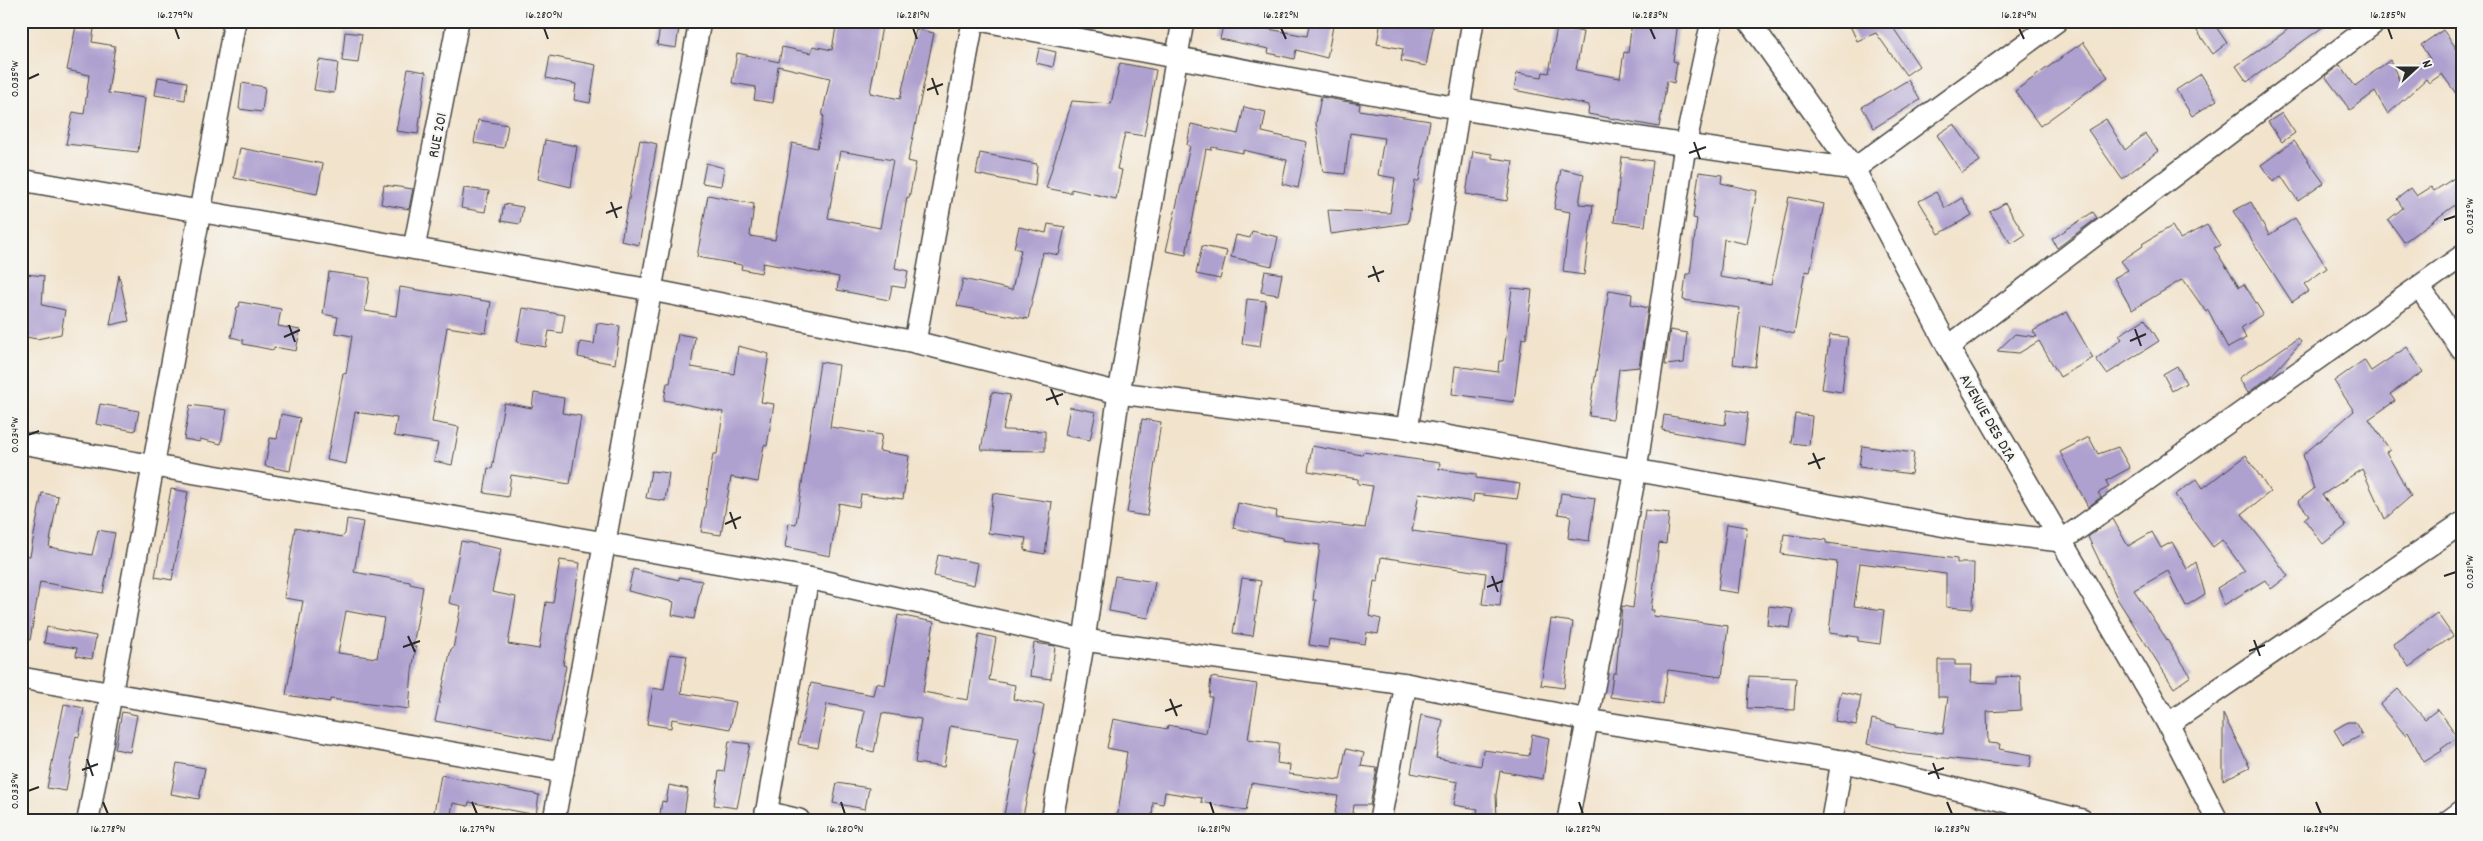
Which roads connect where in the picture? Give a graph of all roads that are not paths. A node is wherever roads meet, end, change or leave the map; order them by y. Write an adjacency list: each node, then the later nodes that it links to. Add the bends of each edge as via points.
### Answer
1 (235, 21): 17 (street)
2 (458, 21): 18 (street, RUE 201)
3 (700, 21): 21 (street)
4 (973, 21): 22 (street)
5 (985, 21): 12 (street)
6 (1183, 21): 12 (street)
7 (1473, 21): 13 (street)
8 (1712, 21): 14 (street)
9 (1749, 21): 15 (street, AVENUE DES DIA)
10 (2057, 21): 15 (street)
11 (2377, 21): 23 (street)
12 (1177, 58): 13 (street); 25 (street)
13 (1459, 108): 14 (street); 26 (street)
14 (1685, 146): 15 (street); 29 (street)
15 (1854, 169): 23 (street, AVENUE DES DIA)
16 (21, 180): 17 (street)
17 (200, 211): 18 (street); 28 (street)
18 (414, 248): 21 (street)
19 (2462, 256): 20 (street)
20 (2420, 288): 24 (street); 31 (street)
21 (651, 290): 22 (street); 32 (street)
22 (916, 342): 25 (street)
23 (1948, 347): 31 (street, AVENUE DES DIA)
24 (2462, 350)
25 (1120, 393): 26 (street); 34 (street)
26 (1407, 429): 29 (street)
27 (21, 443): 28 (street)
28 (153, 467): 32 (street); 37 (street)
29 (1636, 470): 31 (street, via 1968,530); 38 (street)
30 (2462, 524): 39 (street)
31 (2061, 541): 39 (street, AVENUE DES DIA)
32 (605, 544): 33 (street); 41 (street)
33 (808, 578): 34 (street); 43 (street)
34 (1084, 640): 36 (street); 47 (street)
35 (21, 678): 37 (street)
36 (1406, 684): 38 (street); 48 (street)
37 (111, 693): 41 (street); 44 (street)
38 (1588, 720): 40 (street); 49 (street)
39 (2168, 724): 52 (street, AVENUE DES DIA)
40 (1842, 761): 50 (street); 51 (street)
41 (562, 772): 45 (street)
42 (2462, 811): 53 (street)
43 (766, 816): 46 (street)
44 (88, 820)
45 (554, 820)
46 (799, 820)
47 (1052, 820)
48 (1380, 820)
49 (1568, 820)
50 (1832, 820)
51 (2082, 820)
52 (2217, 820)
53 (2450, 820)

